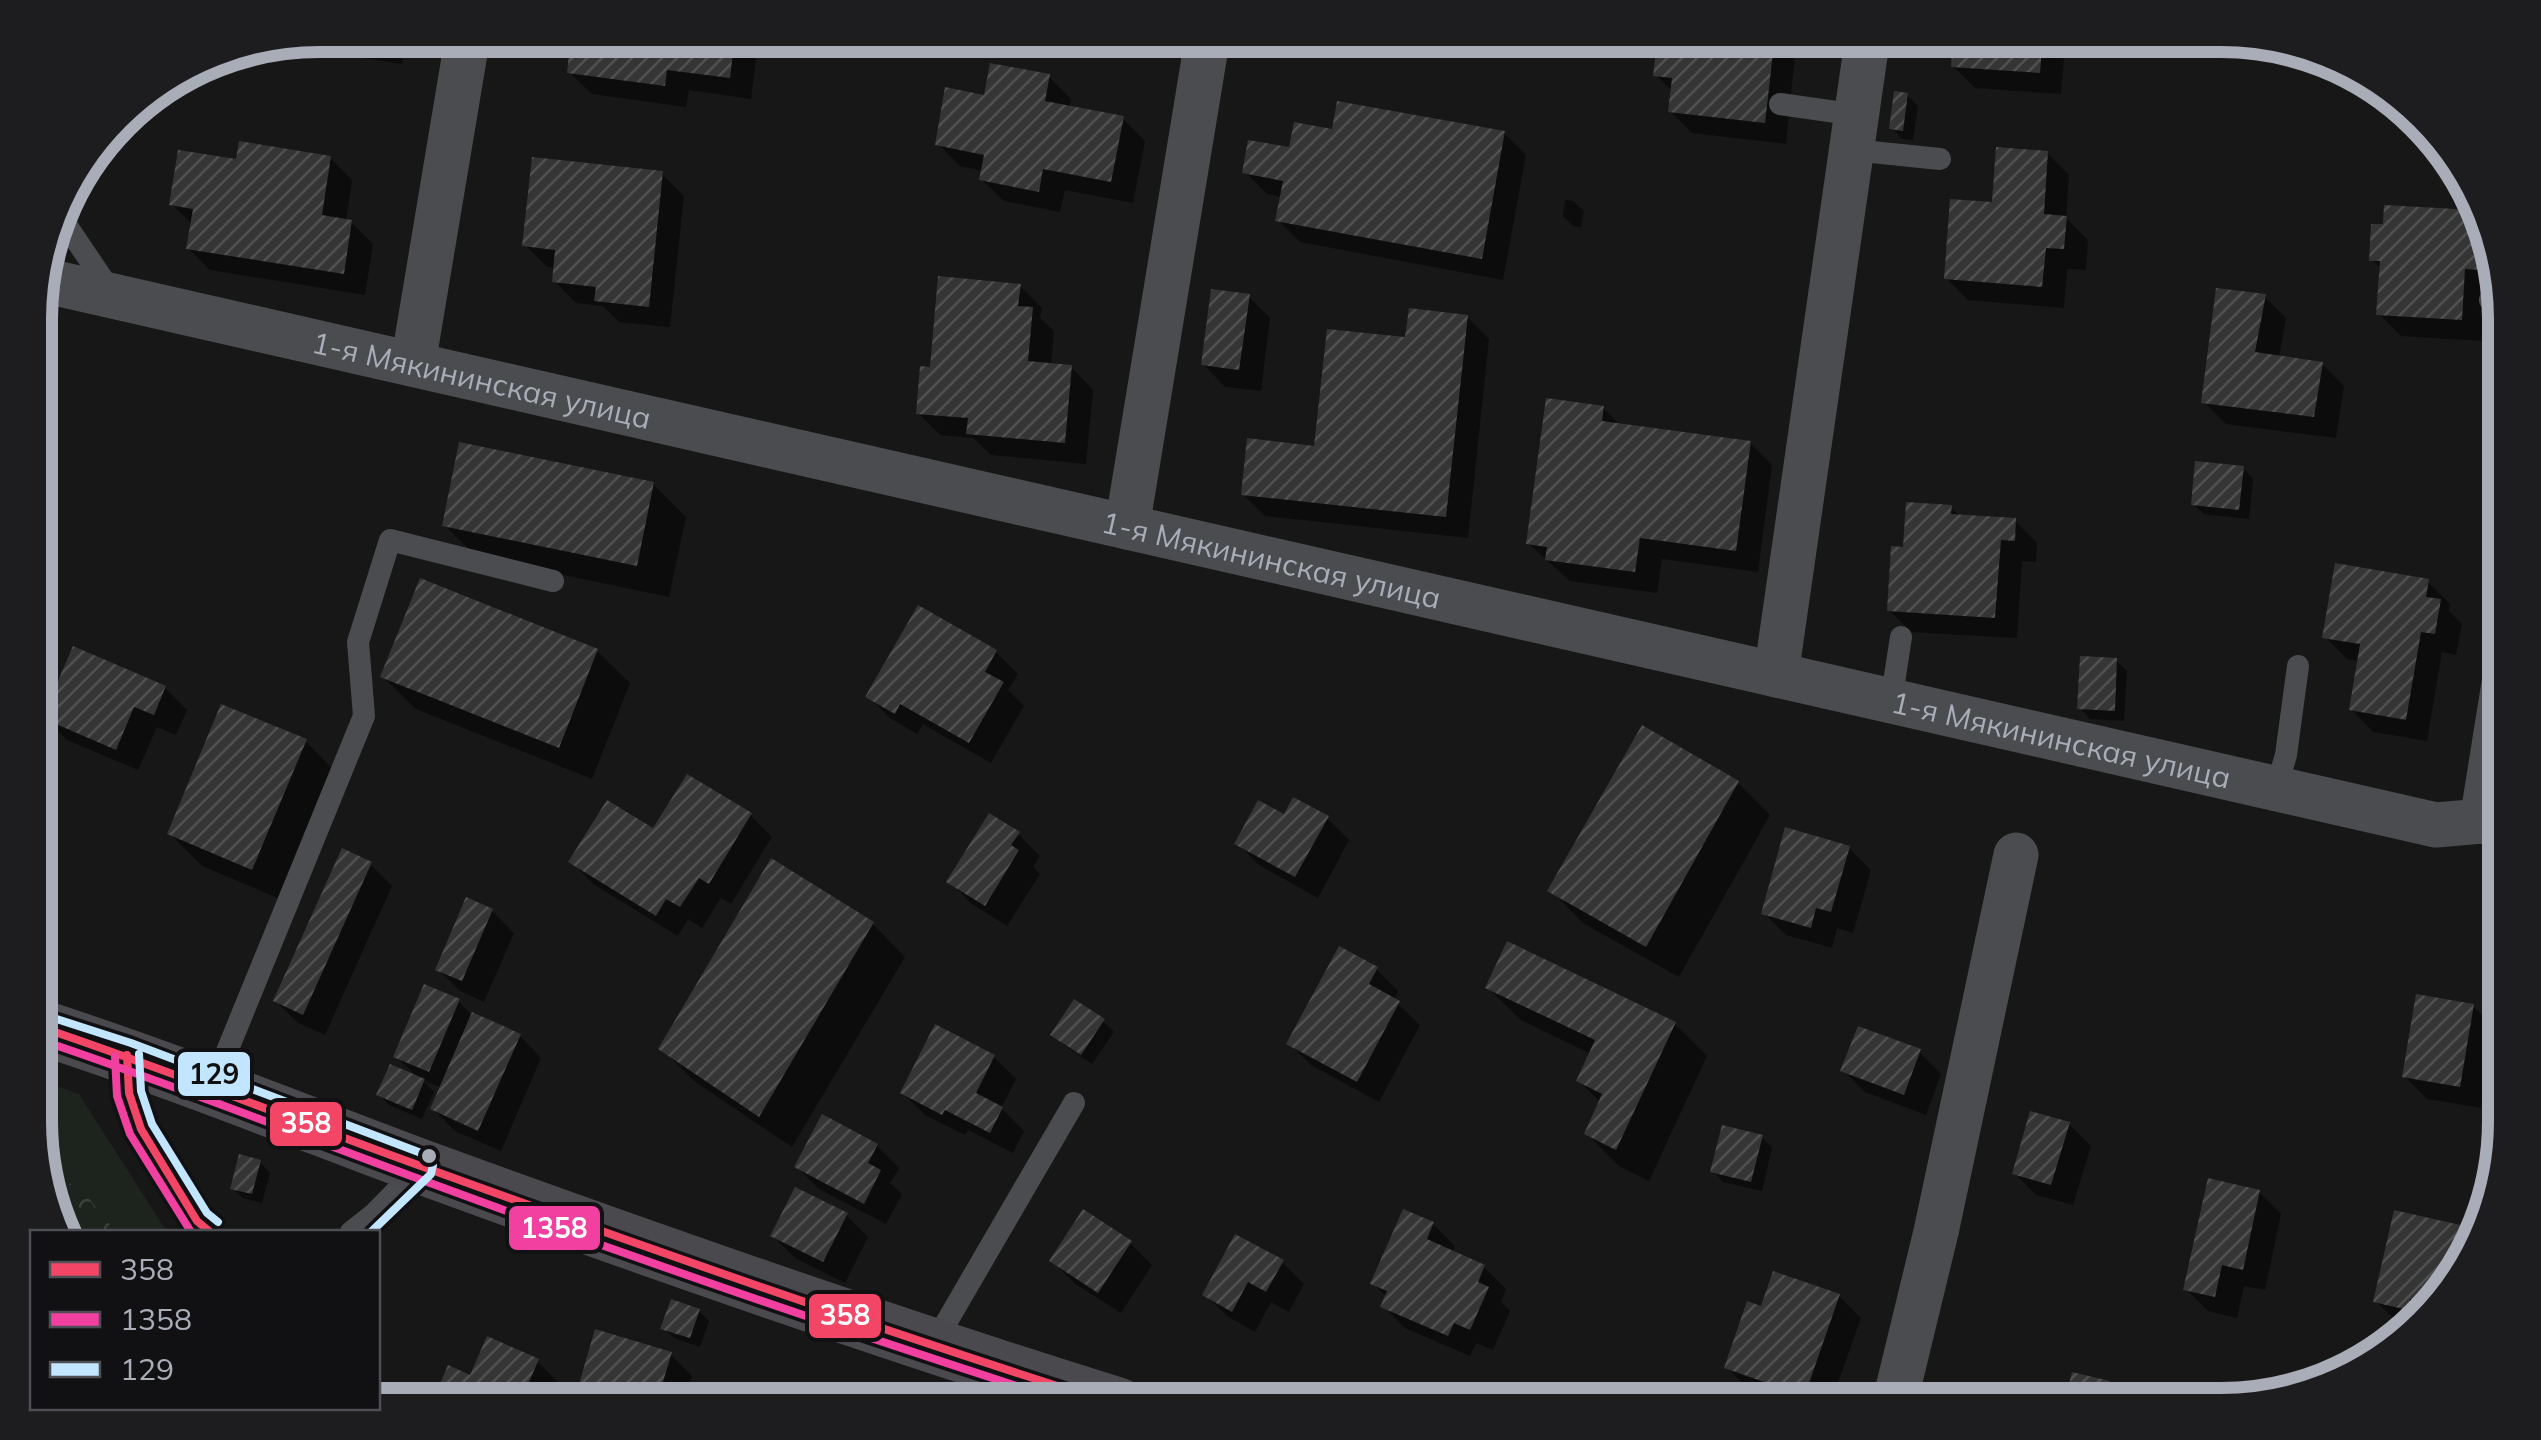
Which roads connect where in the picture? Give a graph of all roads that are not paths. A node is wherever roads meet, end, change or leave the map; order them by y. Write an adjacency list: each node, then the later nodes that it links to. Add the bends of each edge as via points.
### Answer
1 (465, 52): 10 (street)
2 (1205, 52): 11 (street)
3 (1866, 52): 5 (street)
4 (1780, 104): 5 (lane)
5 (1854, 132): 6 (lane); 15 (street)
6 (1940, 159)
7 (69, 228): 9 (lane)
8 (55, 284): 9 (street, 1-я Мякининская улица)
9 (114, 296): 10 (street, 1-я Мякининская улица)
10 (413, 364): 11 (street, 1-я Мякининская улица)
11 (1127, 527): 15 (street, 1-я Мякининская улица)
12 (552, 582): 22 (lane, via 390,540 358,642 364,716)
13 (1902, 636): 16 (lane)
14 (2298, 666): 17 (lane)
15 (1776, 675): 16 (street, 1-я Мякининская улица)
16 (1891, 702): 17 (street, 1-я Мякининская улица)
17 (2276, 789): 18 (street, 1-я Мякининская улица, via 2436,825)
18 (2488, 824)
19 (2016, 856): 28 (street)
20 (52, 1031): 21 (street)
21 (127, 1056): 22 (street); 25 (lane, via 129,1094 141,1129)
22 (212, 1088): 24 (street)
23 (1074, 1103): 27 (lane)
24 (421, 1166): 26 (lane); 27 (street)
25 (208, 1230)
26 (353, 1230)
27 (932, 1347): 29 (street)
28 (1898, 1387)
29 (1062, 1388)

